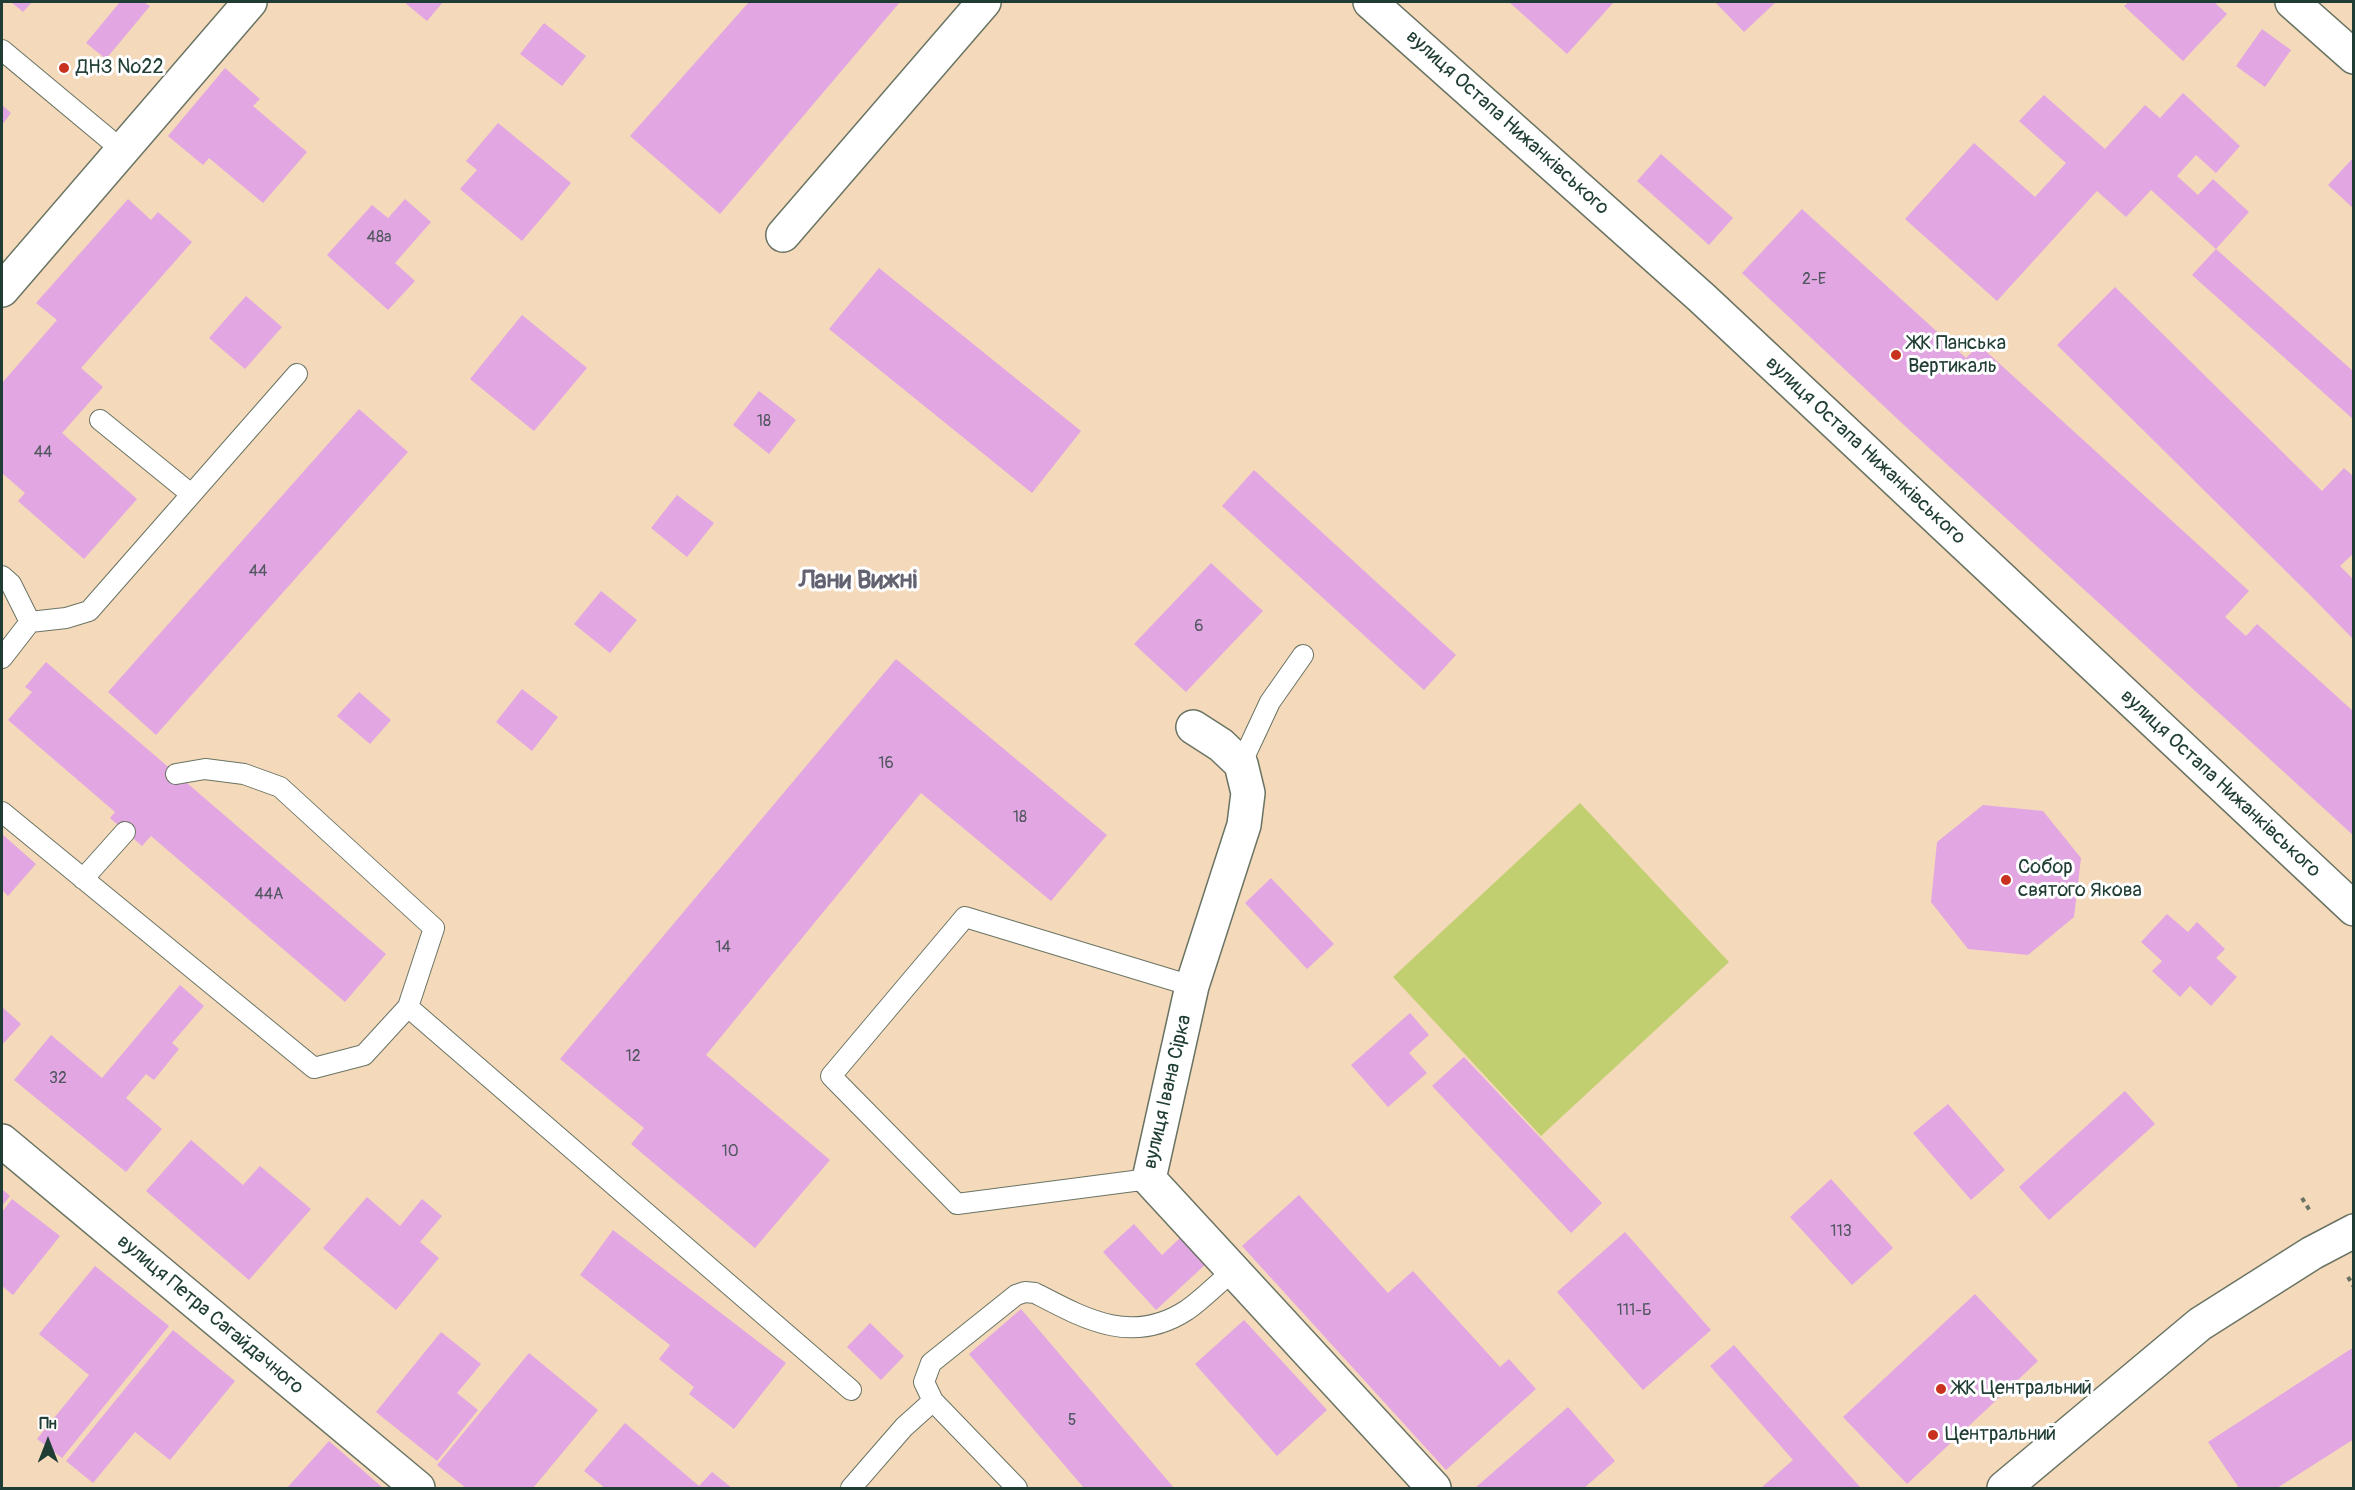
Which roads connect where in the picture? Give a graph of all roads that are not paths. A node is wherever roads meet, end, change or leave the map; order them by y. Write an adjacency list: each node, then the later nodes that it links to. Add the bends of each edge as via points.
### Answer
1 (250, 2): 7 (street)
2 (984, 2): 8 (street)
3 (1370, 2): 23 (street, вулиця Остапа Нижанківського, via 1702,298)
4 (2292, 2): 6 (street)
5 (2, 50): 7 (lane)
6 (2354, 57)
7 (122, 150): 9 (street)
8 (783, 235)
9 (2, 290)
10 (297, 374): 12 (lane)
11 (100, 420): 12 (lane)
12 (191, 494): 14 (lane, via 89,611)
13 (2, 576): 14 (lane, via 11,584)
14 (30, 622): 16 (lane)
15 (1304, 655): 18 (lane, via 1270,702)
16 (2, 658)
17 (1193, 727): 18 (street, via 1221,745)
18 (1240, 764): 24 (street, вулиця Івана Сірка, via 1248,793 1245,825)
19 (176, 774): 25 (lane, via 205,769 244,774 280,787 434,928)
20 (2, 812): 22 (lane)
21 (125, 831): 22 (lane)
22 (83, 879): 25 (lane, via 314,1068 364,1055)
23 (2354, 909)
24 (1192, 986): 27 (street, вулиця Івана Сірка); 27 (lane, via 965,917 831,1076 957,1204)
25 (408, 1007): 30 (lane)
26 (2, 1141): 33 (street, вулиця Петра Сагайдачного)
27 (1149, 1179): 29 (street, вулиця Івана Сірка)
28 (2354, 1231): 32 (street, via 2200,1324)
29 (1233, 1271): 31 (lane, via 1187,1310 1149,1325 1099,1324 1035,1293 1016,1295 931,1363 924,1382); 36 (street, вулиця Івана Сірка)
30 (851, 1390)
31 (933, 1401): 34 (lane, via 904,1427); 35 (lane)
32 (2010, 1486)
33 (418, 1488)
34 (851, 1488)
35 (1017, 1488)
36 (1434, 1488)

